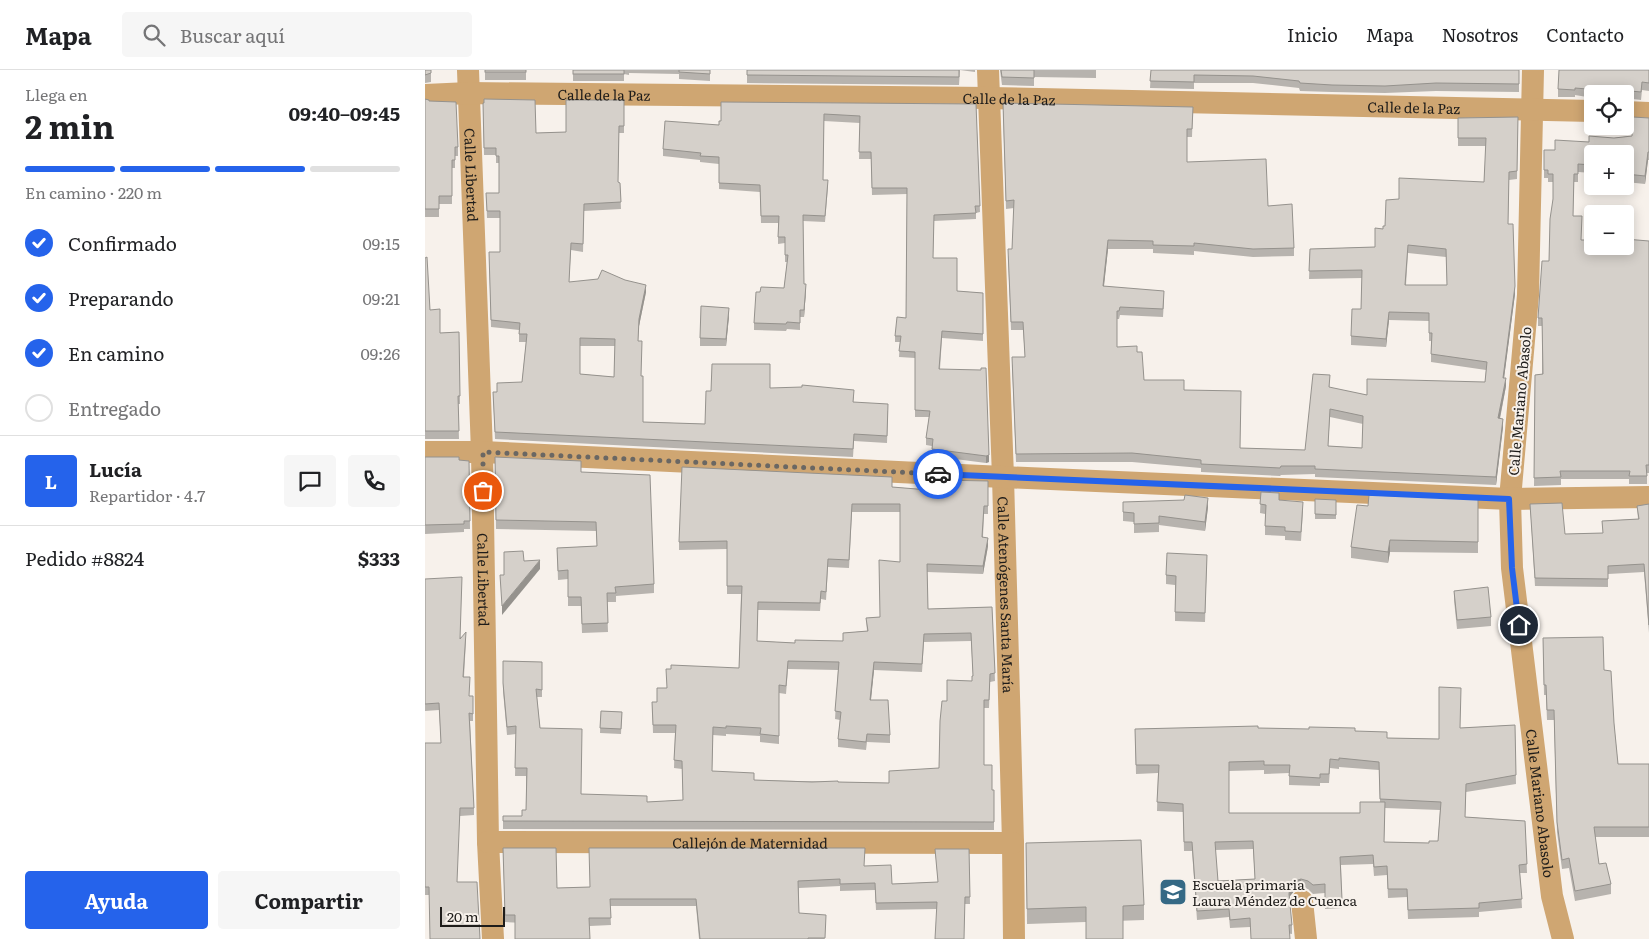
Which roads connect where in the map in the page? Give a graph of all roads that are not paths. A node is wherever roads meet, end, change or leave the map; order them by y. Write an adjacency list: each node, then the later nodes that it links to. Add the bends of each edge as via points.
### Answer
1 (468, 70): 4 (street, Calle Libertad)
2 (988, 70): 6 (street, Calle Atenógenes Santa María)
3 (1533, 70): 7 (street, Calle Mariano Abasolo)
4 (469, 93): 5 (street, Calle de la Paz); 6 (street, Calle de la Paz); 12 (street, Calle Libertad)
5 (425, 95)
6 (989, 98): 7 (street, Calle de la Paz); 13 (street, Calle Atenógenes Santa María)
7 (1532, 110): 8 (street, Calle de la Paz); 15 (street, Calle Mariano Abasolo, via 1528,296)
8 (1584, 111)
9 (1634, 112): 10 (street)
10 (1649, 113)
11 (425, 452): 12 (street)
12 (483, 452): 13 (street); 16 (street, Calle Libertad)
13 (1003, 477): 15 (street); 17 (street, Calle Atenógenes Santa María)
14 (1649, 497): 15 (street)
15 (1509, 499): 22 (street, Calle Mariano Abasolo, via 1512,568 1552,896)
16 (489, 842): 17 (street, Callejón de Maternidad); 19 (street, Calle Libertad)
17 (1013, 843): 20 (street, Calle Atenógenes Santa María)
18 (1302, 901): 21 (street)
19 (493, 939)
20 (1014, 939)
21 (1306, 939)
22 (1563, 939)

